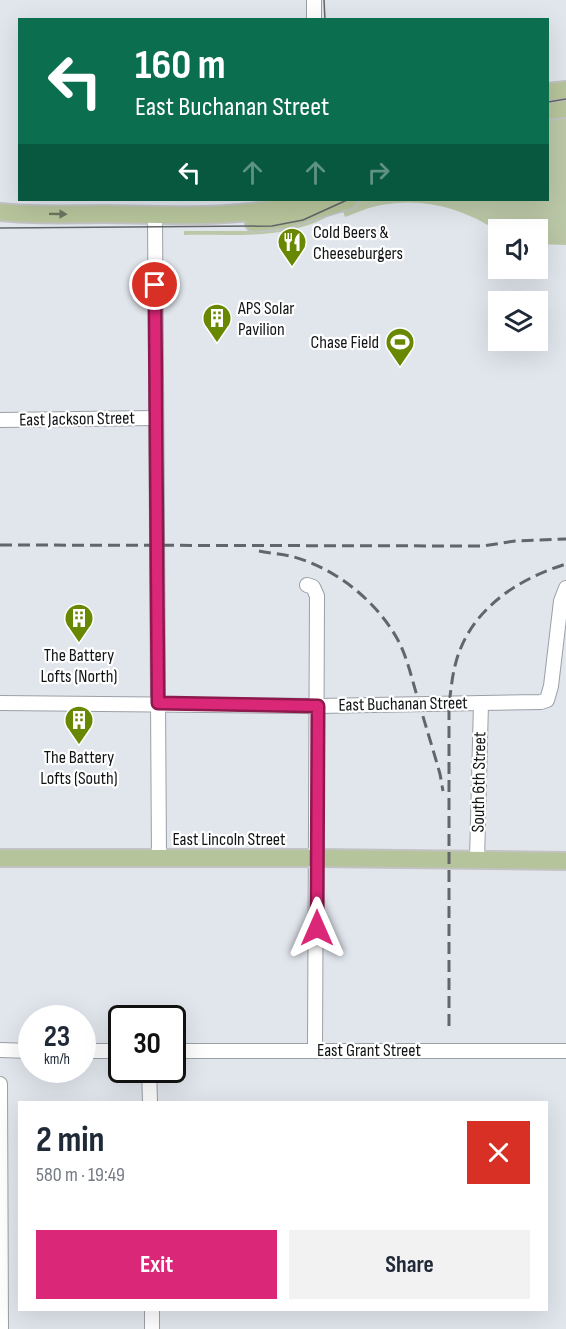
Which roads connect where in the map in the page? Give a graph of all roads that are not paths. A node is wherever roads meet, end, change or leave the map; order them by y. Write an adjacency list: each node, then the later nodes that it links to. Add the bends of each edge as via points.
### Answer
1 (314, 0): 2 (street)
2 (314, 18)
3 (566, 90): 4 (main road)
4 (549, 92)
5 (566, 109): 6 (main road)
6 (549, 111)
7 (307, 201): 10 (main road, via 267,211)
8 (343, 201): 10 (main road, via 284,220 255,223)
9 (0, 212): 10 (main road, one-way to 10)
10 (163, 215): 11 (street)
11 (155, 418): 12 (street, East Jackson Street); 16 (street)
12 (0, 420)
13 (307, 585): 18 (street, via 313,587 317,596)
14 (566, 588): 17 (street, East Buchanan Street, via 547,700)
15 (0, 703): 16 (street, East Buchanan Street)
16 (158, 703): 18 (street, East Buchanan Street); 21 (street)
17 (481, 703): 18 (street, East Buchanan Street); 22 (street, South 6th Street)
18 (318, 706): 20 (street)
19 (0, 858): 21 (main road, East Lincoln Street)
20 (317, 858): 21 (main road, East Lincoln Street); 22 (main road, East Lincoln Street); 25 (street)
21 (159, 859)
22 (477, 860): 23 (main road, East Lincoln Street)
23 (566, 861)
24 (0, 1050): 26 (street)
25 (315, 1050): 27 (street, East Grant Street); 28 (street, East Grant Street)
26 (18, 1051)
27 (186, 1051)
28 (566, 1051)
29 (149, 1083): 31 (street)
30 (0, 1084): 33 (street)
31 (150, 1101)
32 (152, 1311): 34 (street)
33 (1, 1329)
34 (152, 1329)

